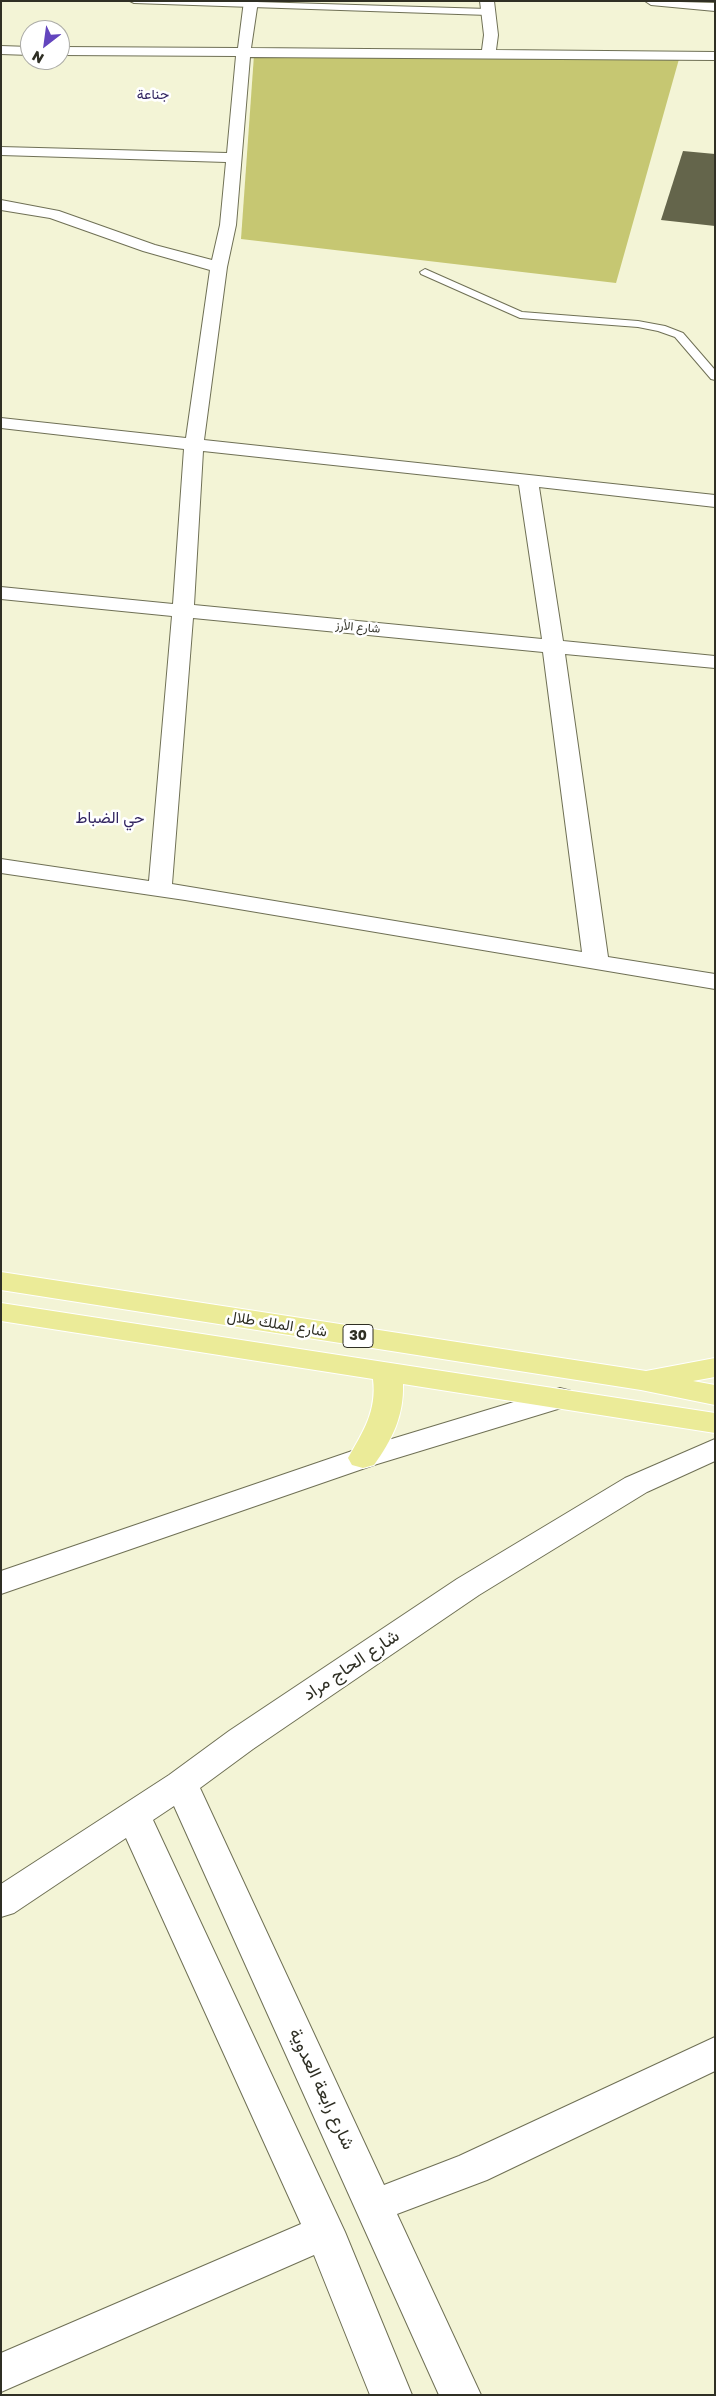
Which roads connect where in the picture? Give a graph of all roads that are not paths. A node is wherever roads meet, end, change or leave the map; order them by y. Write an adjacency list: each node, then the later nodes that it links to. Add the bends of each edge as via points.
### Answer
1 (134, 1): 3 (lane)
2 (651, 1): 5 (street)
3 (250, 4): 4 (lane); 9 (street)
4 (487, 6): 10 (street, via 491,35)
5 (715, 7)
6 (1, 50): 7 (street)
7 (20, 51)
8 (70, 51): 9 (street)
9 (245, 52): 10 (street); 13 (street)
10 (488, 55): 11 (street)
11 (715, 56)
12 (1, 151): 13 (street)
13 (235, 158): 15 (street, via 228,224)
14 (1, 205): 15 (street, via 53,214 149,248)
15 (219, 267): 19 (street)
16 (425, 272): 17 (lane, via 520,315 662,328 679,335)
17 (715, 377)
18 (1, 423): 19 (street)
19 (194, 444): 20 (street); 23 (street)
20 (528, 480): 21 (street); 24 (street)
21 (715, 501)
22 (1, 593): 23 (street, شارع الأرز)
23 (184, 610): 24 (street, شارع الأرز); 27 (street)
24 (553, 646): 25 (street, شارع الأرز); 28 (street)
25 (715, 662)
26 (1, 866): 27 (street)
27 (160, 889): 28 (street)
28 (596, 962): 29 (street)
29 (715, 982)
30 (1, 1281): 34 (main road, شارع الملك طلال / 30)
31 (1, 1312): 33 (main road, شارع الملك طلال / 30)
32 (715, 1367): 34 (main road, شارع الملك طلال / 30)
33 (387, 1372): 36 (main road, شارع الملك طلال / 30); 39 (main road, via 390,1390 385,1424)
34 (641, 1380): 35 (main road, شارع الملك طلال / 30); 36 (main road, شارع الملك طلال / 30)
35 (715, 1395)
36 (560, 1398): 37 (main road, شارع الملك طلال / 30); 39 (street)
37 (715, 1423)
38 (715, 1449): 41 (street, شارع الحاج مراد, via 636,1485 468,1587 241,1740)
39 (363, 1458): 40 (street)
40 (1, 1583)
41 (182, 1784): 42 (street, شارع الحاج مراد); 45 (street, شارع رابعة العدوية)
42 (133, 1816): 43 (street, شارع الحاج مراد); 46 (street)
43 (1, 1903)
44 (715, 2053): 45 (street, via 473,2168)
45 (376, 2206): 49 (street, شارع رابعة العدوية)
46 (325, 2232): 47 (street); 48 (street)
47 (1, 2373)
48 (391, 2395)
49 (460, 2395)

